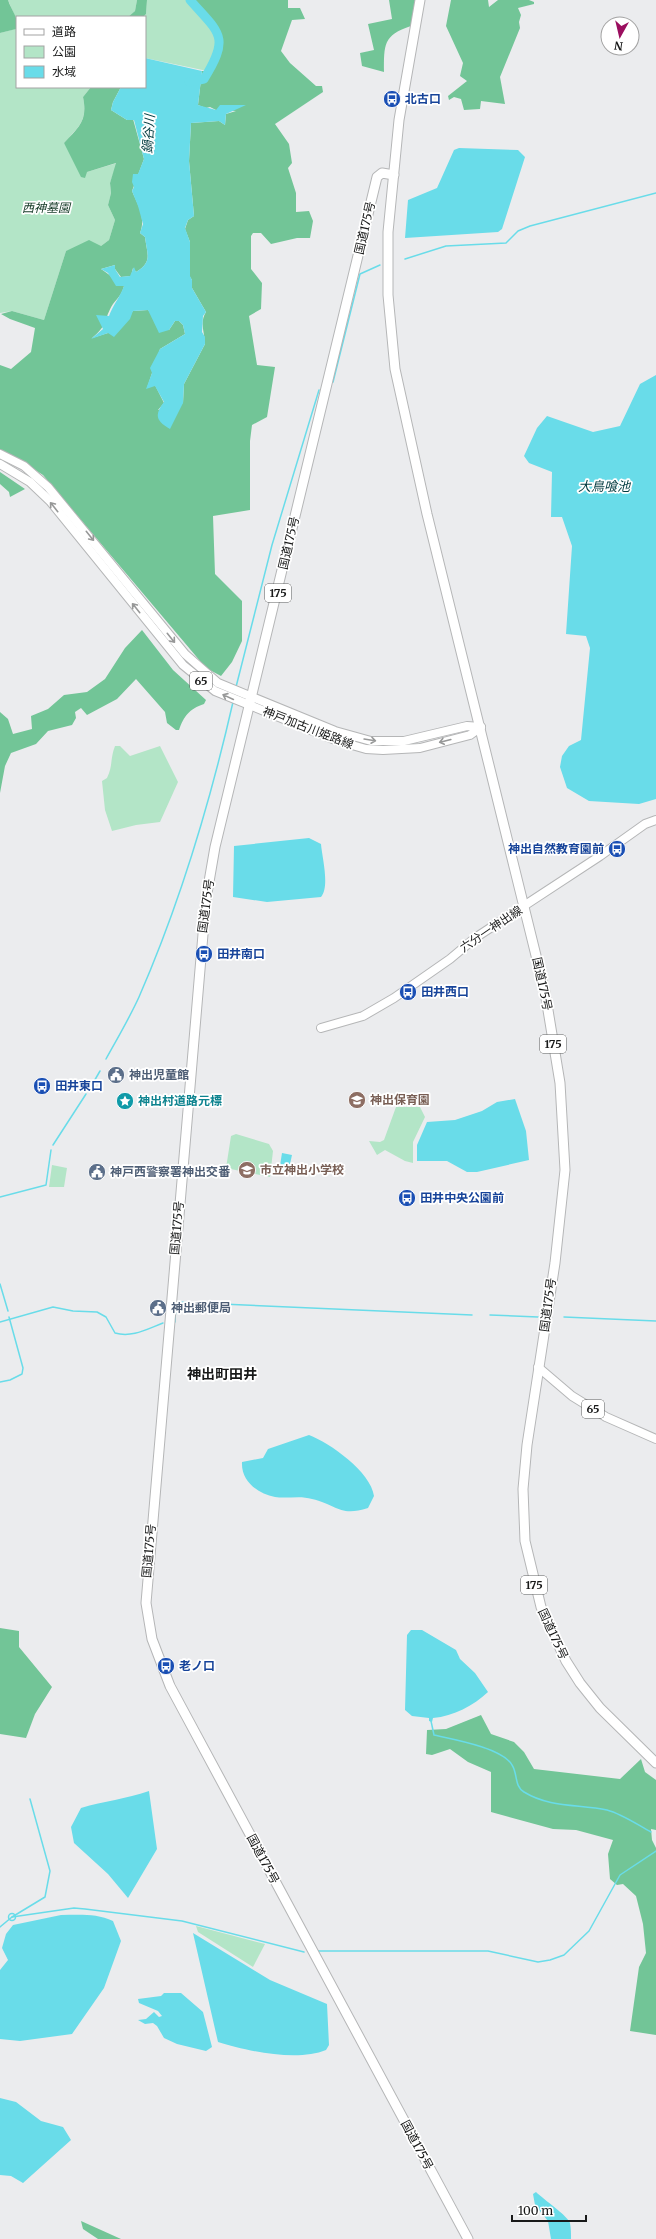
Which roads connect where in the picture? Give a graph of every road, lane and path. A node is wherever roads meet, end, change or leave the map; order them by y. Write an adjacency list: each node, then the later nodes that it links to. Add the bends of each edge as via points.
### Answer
1 (420, 0): 2 (highway, 国道175号 / 175, via 399,120)
2 (394, 176): 5 (highway, 国道175号 / 175, via 382,173 377,177); 6 (highway, 国道175号 / 175, via 388,232 388,295 395,369 427,514)
3 (0, 454): 5 (main road, 神戸加古川姫路線 / 65, one-way to 5, via 24,466 48,487 190,660 218,683)
4 (0, 464): 5 (main road, 神戸加古川姫路線 / 65, one-way to 4, via 215,691 192,675 50,501 30,482)
5 (251, 702): 6 (main road, 神戸加古川姫路線 / 65, via 351,746 383,750 420,748 470,735); 13 (highway, 国道175号 / 175, via 215,847 206,899 146,1586 147,1614 157,1656 170,1686)
6 (481, 727): 8 (highway, 国道175号 / 175)
7 (656, 820): 8 (main road, 六分一神出線, via 645,824)
8 (524, 906): 9 (main road, 六分一神出線, via 474,938 450,959 394,998 363,1016); 10 (highway, 国道175号 / 175, via 545,992 560,1083 565,1170)
9 (321, 1028)
10 (538, 1367): 11 (main road, 65, via 572,1396 606,1417); 12 (highway, 国道175号 / 175, via 527,1444 523,1515 524,1541 540,1607 552,1636 580,1683 628,1738)
11 (656, 1439)
12 (656, 1763)
13 (468, 2239)

